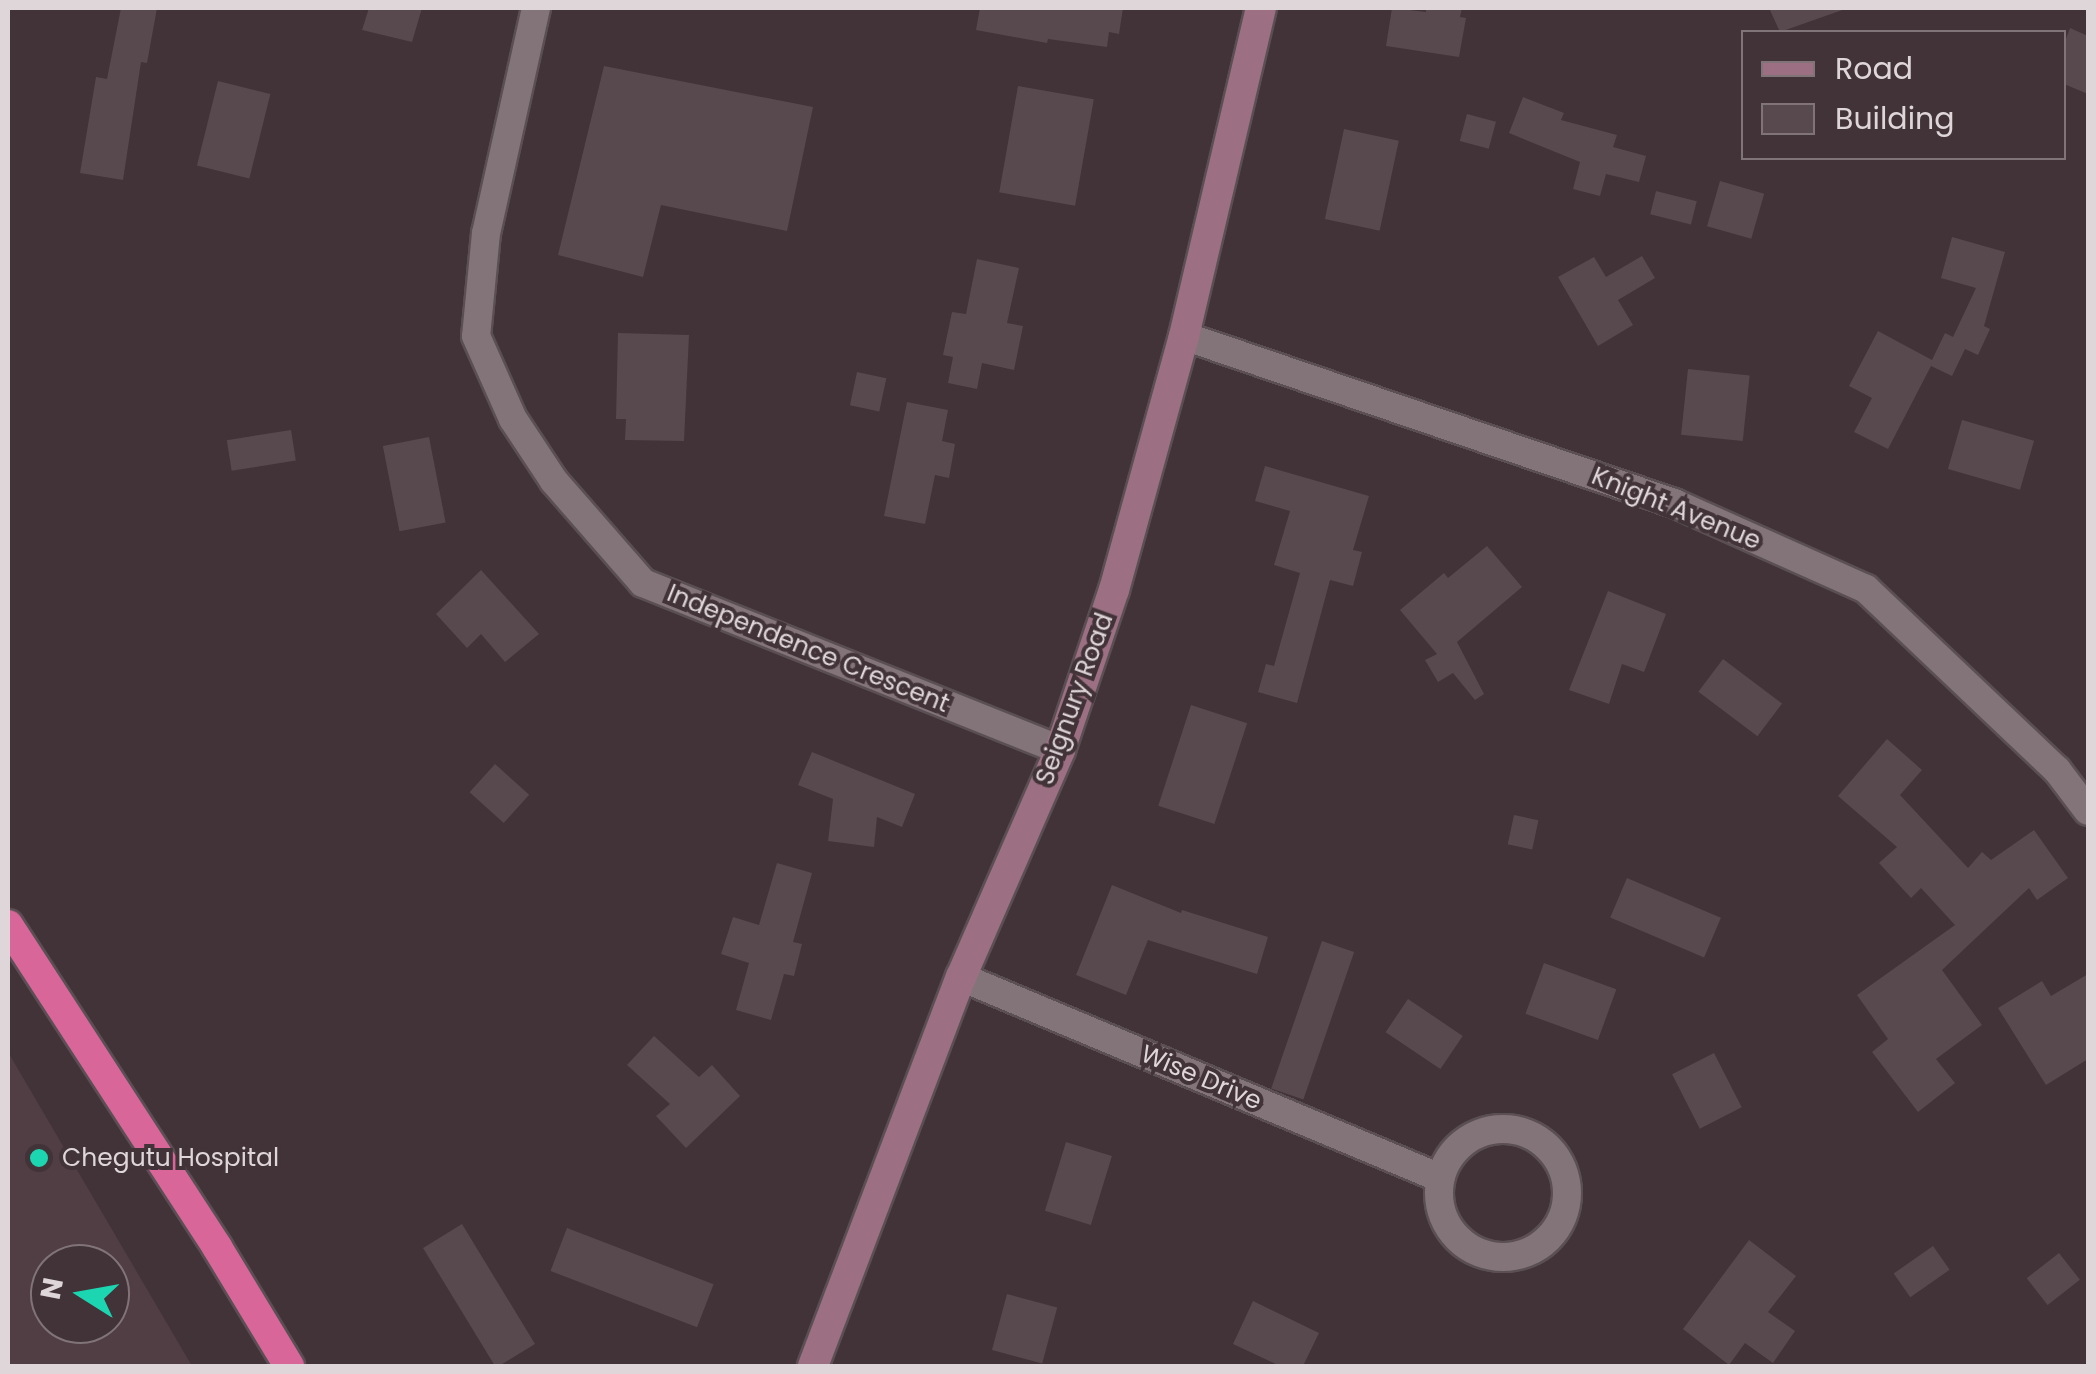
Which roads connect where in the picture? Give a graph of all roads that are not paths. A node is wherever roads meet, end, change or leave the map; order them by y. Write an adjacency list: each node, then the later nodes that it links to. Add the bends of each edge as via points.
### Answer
1 (536, 8): 4 (street, Independence Crescent, via 486,232 476,336 512,419 554,481 643,582)
2 (1261, 8): 3 (main road, Seignury Road)
3 (1184, 336): 4 (main road, Seignury Road, via 1114,590); 5 (street, Knight Avenue, via 1674,503 1866,588 2057,770)
4 (1060, 750): 7 (main road, Seignury Road)
5 (2088, 811)
6 (8, 925): 9 (highway)
7 (962, 977): 8 (street, Wise Drive); 10 (main road, Seignury Road)
8 (1440, 1178): 8 (street, via 1439,1200 1451,1230 1475,1251 1518,1256 1554,1233 1564,1214 1564,1172 1539,1139 1520,1130 1500,1128 1462,1143)
9 (289, 1366)
10 (813, 1366)

